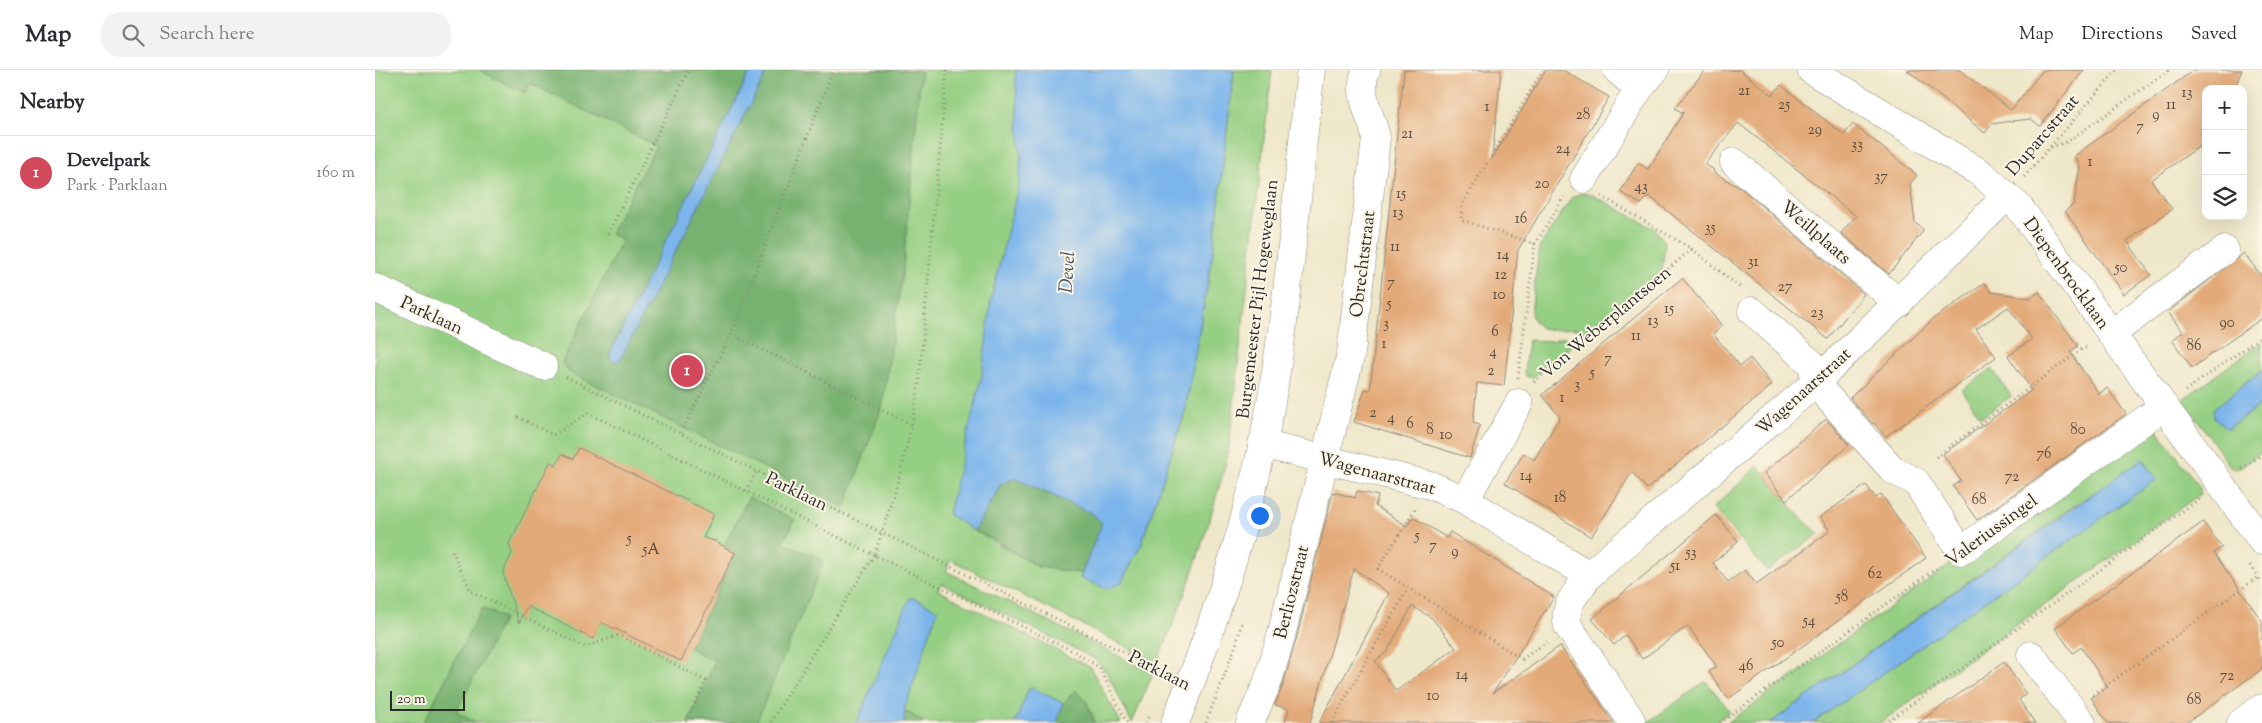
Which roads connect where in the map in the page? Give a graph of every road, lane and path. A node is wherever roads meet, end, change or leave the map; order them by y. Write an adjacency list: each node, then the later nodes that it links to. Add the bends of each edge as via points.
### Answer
1 (689, 70): 16 (path)
2 (833, 70): 23 (path)
3 (947, 70): 31 (path, via 920,372)
4 (1311, 70): 33 (street, Burgemeester Pijl Hogeweglaan, via 1282,335)
5 (1366, 70): 36 (street, Obrechtstraat, via 1362,93 1376,138 1351,353)
6 (1543, 70): 17 (path, via 1462,205 1461,220)
7 (1617, 70): 11 (street)
8 (1811, 70): 15 (street, Diepenbrocklaan, via 1982,174)
9 (2117, 70): 12 (path, Duparcstraat)
10 (2169, 70): 12 (path, via 2067,142)
11 (1647, 80): 14 (street)
12 (2049, 148): 15 (path, Duparcstraat)
13 (1734, 162): 21 (street, Weillplaats)
14 (1592, 187): 17 (path, Von Weberplantsoen, via 1574,181); 18 (path, Von Weberplantsoen)
15 (2007, 196): 21 (street, Wagenaarstraat); 24 (street, Diepenbrocklaan, via 2019,207)
16 (608, 234)
17 (1535, 244): 28 (path, Von Weberplantsoen)
18 (1692, 249): 22 (path, Von Weberplantsoen, via 1757,300); 28 (path, Von Weberplantsoen)
19 (2225, 250): 24 (street)
20 (375, 288): 26 (street, Parklaan)
21 (1899, 303): 27 (street, Wagenaarstraat)
22 (1752, 311): 27 (street, via 1813,366)
23 (731, 334): 31 (path); 32 (path)
24 (2111, 334): 29 (street, Diepenbrocklaan); 35 (path, via 2083,348)
25 (2262, 336): 29 (path)
26 (543, 366): 32 (path, Parklaan)
27 (1815, 383): 45 (street, via 1893,470 1916,482); 47 (street, Wagenaarstraat)
28 (1518, 397): 41 (street)
29 (2163, 407): 38 (street, Diepenbrocklaan); 45 (street, Valeriussingel)
30 (518, 418): 40 (path, via 553,434 588,413)
31 (912, 424): 42 (path, via 899,483)
32 (681, 433): 37 (path, Parklaan)
33 (1263, 444): 36 (street, Wagenaarstraat); 53 (street, Burgemeester Pijl Hogeweglaan, via 1217,610)
34 (2262, 454): 38 (path)
35 (1936, 457)
36 (1324, 458): 39 (street, Wagenaarstraat); 60 (street, Berliozstraat, via 1281,636)
37 (757, 471): 40 (path); 42 (path, Parklaan)
38 (2221, 484): 43 (street, Diepenbrocklaan); 68 (path)
39 (1430, 485): 41 (street, Wagenaarstraat); 49 (path, via 1378,569)
40 (746, 491): 46 (path)
41 (1465, 500): 47 (street, Wagenaarstraat)
42 (881, 532): 46 (path, via 880,544); 53 (path, Parklaan)
43 (2262, 541)
44 (452, 551): 61 (path, via 471,591 585,647 619,635 706,680)
45 (1961, 551): 67 (path, Valeriussingel)
46 (874, 555): 62 (path); 63 (path, via 1075,652 1099,667)
47 (1589, 575): 50 (street, Wagenaarstraat, via 1567,606)
48 (2262, 582): 58 (path, via 2259,577)
49 (1408, 588): 50 (path, via 1522,659); 66 (path)
50 (1568, 626): 59 (street)
51 (2031, 655): 58 (street)
52 (1169, 665): 53 (path)
53 (1178, 679): 54 (path); 55 (path, Parklaan); 65 (street, Burgemeester Pijl Hogeweglaan)
54 (1163, 682)
55 (1217, 698)
56 (1152, 706): 64 (path)
57 (2262, 708): 69 (street)
58 (2077, 716)
59 (1631, 720)
60 (1253, 722)
61 (685, 723)
62 (770, 723)
63 (1127, 723)
64 (1146, 723)
65 (1175, 723)
66 (1332, 723)
67 (1720, 723)
68 (1885, 723)
69 (2241, 723)

